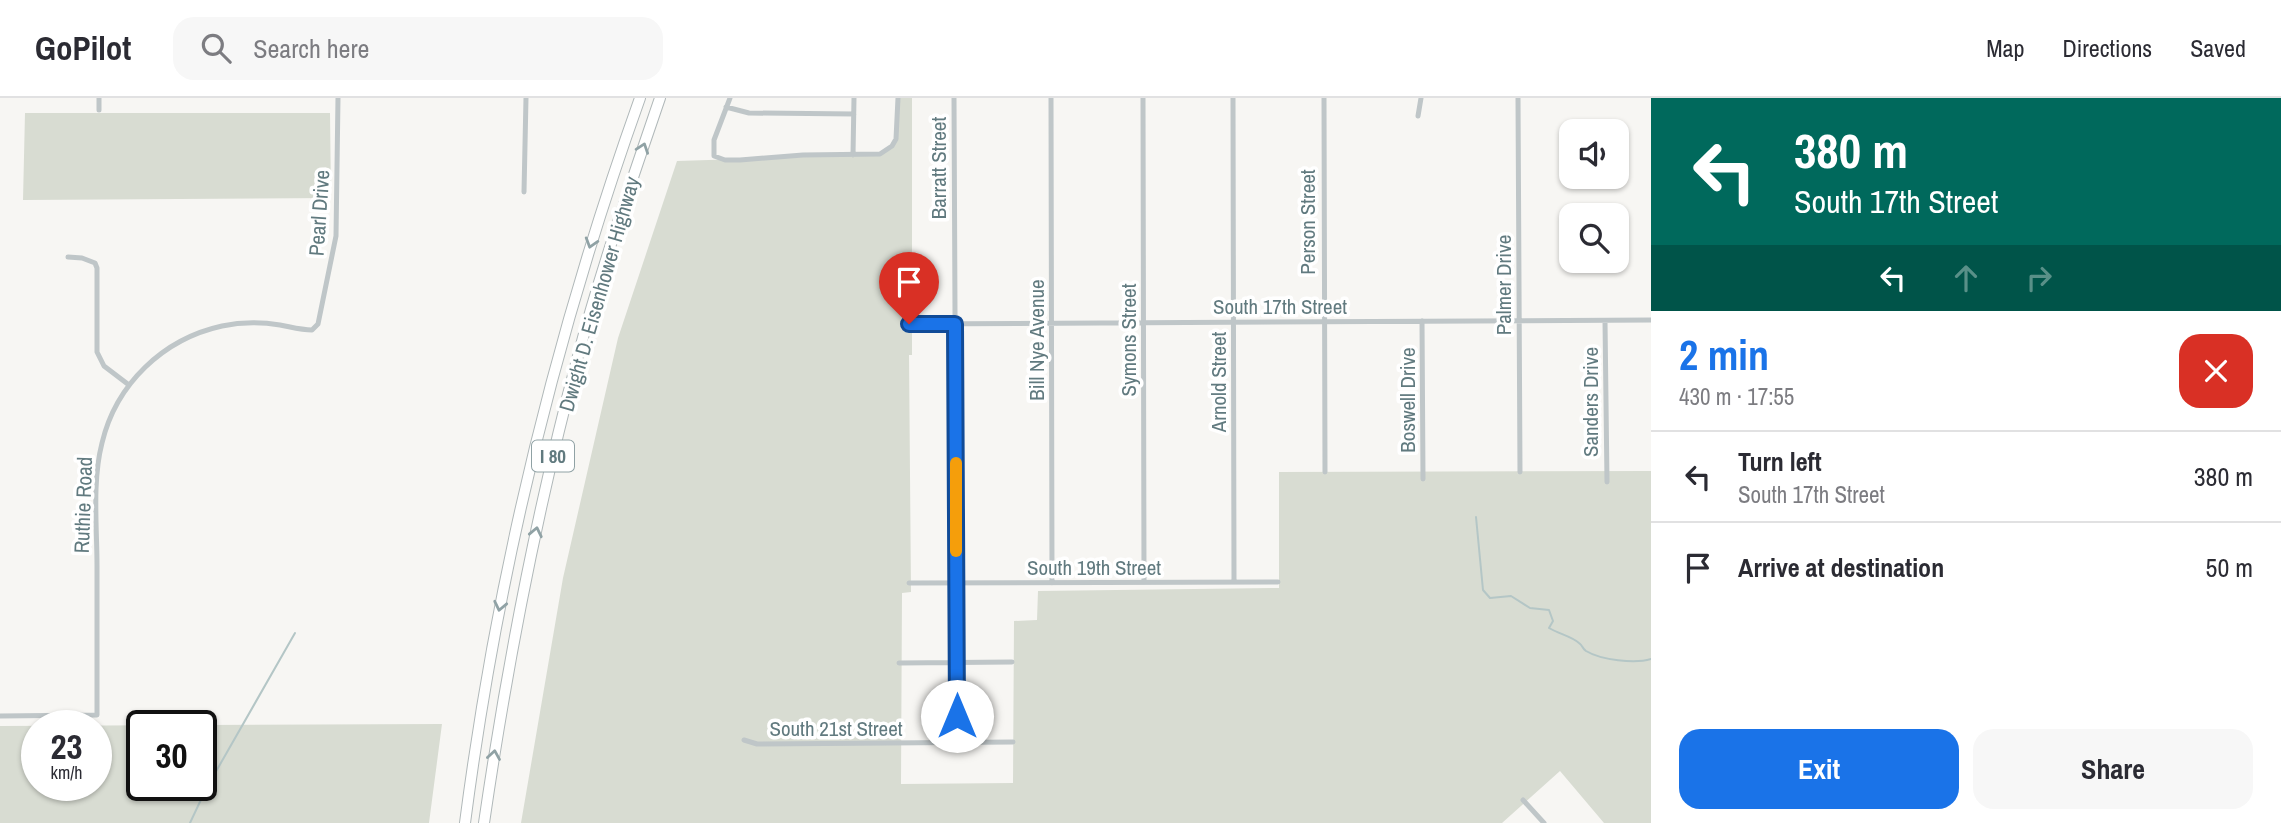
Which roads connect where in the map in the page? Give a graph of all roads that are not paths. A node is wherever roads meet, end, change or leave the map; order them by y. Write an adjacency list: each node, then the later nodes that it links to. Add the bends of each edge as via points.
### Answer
1 (99, 98): 17 (street)
2 (338, 98): 33 (street, Pearl Drive, via 336,236)
3 (526, 98): 21 (street)
4 (640, 98): 53 (highway, Dwight D. Eisenhower Highway / I 80, one-way to 53, via 579,280 524,492 498,615)
5 (660, 98): 54 (highway, Dwight D. Eisenhower Highway / I 80, one-way to 5, via 517,616 556,443 604,267)
6 (730, 98): 16 (street)
7 (854, 98): 18 (street)
8 (898, 98): 20 (street, via 898,131 892,146 880,153)
9 (954, 98): 32 (street, Barratt Street)
10 (1051, 98): 29 (street, Bill Nye Avenue)
11 (1143, 98): 30 (street, Symons Street)
12 (1233, 98): 27 (street, Arnold Street)
13 (1324, 98): 28 (street, Person Street)
14 (1421, 98): 19 (street)
15 (1518, 98): 25 (street, Palmer Drive)
16 (726, 107): 18 (street, via 749,113); 20 (street, via 714,140 714,156 725,160)
17 (99, 110)
18 (854, 114): 20 (street)
19 (1418, 116)
20 (853, 155)
21 (524, 192)
22 (68, 257): 34 (street, via 95,263 97,352 104,366)
23 (1651, 320): 26 (street, South 17th Street)
24 (1422, 321): 25 (street, South 17th Street); 28 (street, South 17th Street); 37 (street, Boswell Drive)
25 (1519, 321): 26 (street, South 17th Street); 36 (street, Palmer Drive)
26 (1605, 321): 38 (street, Sanders Drive)
27 (1233, 322): 28 (street, South 17th Street); 30 (street, South 17th Street); 40 (street, Arnold Street)
28 (1323, 322): 35 (street, Person Street)
29 (1051, 323): 30 (street, South 17th Street); 32 (street, South 17th Street); 44 (street, Bill Nye Avenue)
30 (1144, 323): 39 (street, Symons Street)
31 (909, 324): 32 (street, South 17th Street)
32 (955, 324): 43 (street, Barratt Street)
33 (316, 328): 34 (street, Ruthie Road, via 253,323 202,331 156,356)
34 (129, 385): 48 (street, Ruthie Road, via 106,429 100,456 97,715)
35 (1325, 472)
36 (1520, 472)
37 (1423, 479)
38 (1606, 482)
39 (1144, 582): 40 (street, South 19th Street); 44 (street, South 19th Street)
40 (1234, 582): 41 (street, South 19th Street)
41 (1278, 582)
42 (909, 583): 43 (street, South 19th Street)
43 (956, 583): 44 (street, South 19th Street); 45 (street, Barratt Street)
44 (1052, 583)
45 (957, 662): 46 (street); 47 (street); 51 (street, Barratt Street)
46 (1012, 662)
47 (899, 663)
48 (0, 716)
49 (744, 740): 51 (street, South 21st Street, via 757,744)
50 (1013, 742): 51 (street, South 21st Street)
51 (957, 743)
52 (1523, 800): 55 (street)
53 (465, 823)
54 (484, 823)
55 (1544, 823)

